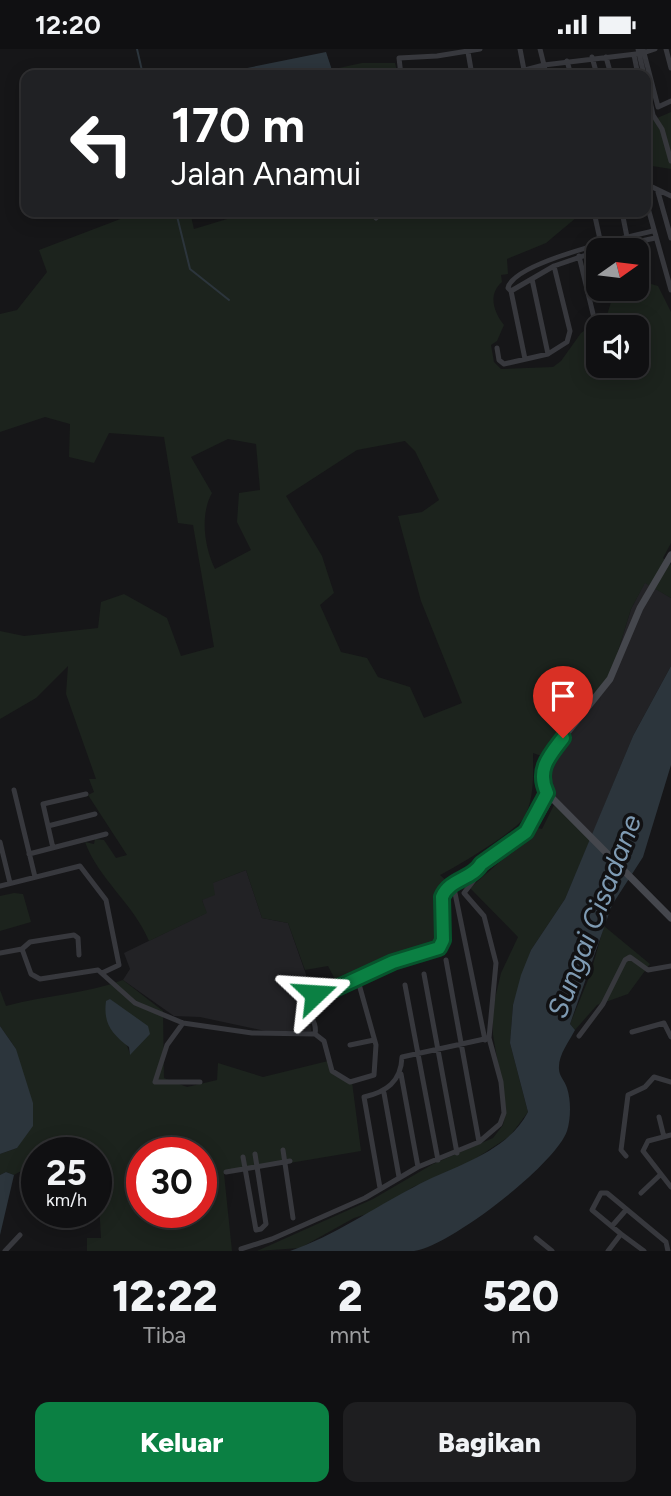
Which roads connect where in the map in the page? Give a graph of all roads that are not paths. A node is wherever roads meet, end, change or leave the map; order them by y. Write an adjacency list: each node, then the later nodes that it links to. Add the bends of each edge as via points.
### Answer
1 (419, 49): 11 (street)
2 (480, 49): 7 (street)
3 (520, 49): 17 (street)
4 (540, 49): 13 (street)
5 (655, 49): 8 (street)
6 (666, 49): 14 (street)
7 (468, 52): 11 (street); 16 (street)
8 (640, 52): 10 (street); 23 (street); 24 (street); 25 (street)
9 (592, 57): 10 (street); 12 (street); 21 (street)
10 (606, 57): 22 (street)
11 (419, 58): 15 (street, via 400,58)
12 (567, 61): 13 (street); 20 (street)
13 (544, 65): 18 (street); 19 (street)
14 (671, 68)
15 (401, 70)
16 (471, 70)
17 (524, 70)
18 (532, 70)
19 (545, 70)
20 (570, 70)
21 (596, 70)
22 (610, 70)
23 (638, 70)
24 (643, 70)
25 (646, 70)
26 (651, 88): 27 (street, via 657,107)
27 (671, 101)
28 (651, 106): 29 (street)
29 (671, 161)
30 (651, 187): 31 (street)
31 (658, 192): 32 (street); 40 (street)
32 (671, 196)
33 (595, 217): 37 (street)
34 (623, 217): 38 (street)
35 (650, 217): 36 (street)
36 (654, 234): 39 (street); 46 (street)
37 (599, 238)
38 (627, 238)
39 (644, 238)
40 (671, 238)
41 (586, 250): 47 (street, via 568,252 514,279 508,285)
42 (586, 254): 43 (street)
43 (579, 256): 44 (street); 48 (street)
44 (554, 266): 45 (street); 50 (street, via 570,336 562,348)
45 (532, 279): 47 (street); 50 (street)
46 (671, 290)
47 (511, 291): 51 (street)
48 (593, 315)
49 (497, 348): 51 (street, via 502,364)
50 (548, 354): 51 (street)
51 (526, 359)
52 (671, 555): 55 (main road, via 640,608 610,679 544,763 542,776)
53 (14, 790): 61 (street)
54 (86, 794): 57 (street, via 43,804)
55 (551, 798): 62 (street, via 526,832); 67 (main road)
56 (95, 814): 57 (street)
57 (48, 826): 60 (street)
58 (106, 834): 60 (street)
59 (0, 842): 64 (street)
60 (53, 848): 61 (street)
61 (29, 854): 63 (street)
62 (478, 870): 75 (street, via 444,891 439,948); 82 (street, via 464,893 484,916 496,963)
63 (35, 877): 64 (street); 73 (street, via 80,866 106,900 119,965)
64 (10, 883): 65 (street)
65 (0, 886)
66 (455, 893): 82 (street)
67 (671, 918)
68 (22, 949): 69 (street); 70 (street, via 30,942 74,935); 73 (street, via 31,974 40,979 90,970)
69 (0, 953)
70 (79, 955)
71 (446, 960): 84 (street)
72 (671, 965): 80 (street, via 648,970 630,957 625,960 603,1004)
73 (102, 973): 77 (street, via 135,1003)
74 (424, 974): 86 (street)
75 (358, 977): 79 (street, via 306,999); 83 (street)
76 (405, 985): 87 (street)
77 (183, 1023): 79 (street, via 252,1033); 89 (street, via 167,1045 155,1082)
78 (632, 1032): 81 (street, via 664,1023)
79 (315, 1034): 83 (street, via 324,1041 329,1068 350,1082 375,1075)
80 (579, 1036)
81 (671, 1037)
82 (487, 1039): 84 (street); 95 (street, via 504,1113 493,1133)
83 (374, 1040): 85 (street)
84 (461, 1044): 86 (street); 95 (street)
85 (350, 1045)
86 (439, 1048): 87 (street); 97 (street)
87 (418, 1053): 88 (street, via 402,1057); 101 (street)
88 (401, 1073): 91 (street); 104 (street)
89 (200, 1082)
90 (671, 1082): 99 (street, via 653,1077 628,1095 621,1150)
91 (384, 1093): 108 (street); 111 (street, via 364,1097)
92 (659, 1117): 94 (street)
93 (671, 1135): 94 (street)
94 (664, 1137): 107 (street, via 648,1141 643,1149)
95 (479, 1142): 97 (street)
96 (283, 1150): 102 (street)
97 (457, 1153): 101 (street)
98 (255, 1154): 103 (street)
99 (626, 1156)
100 (243, 1157): 105 (street)
101 (438, 1160): 104 (street)
102 (287, 1161): 103 (street); 114 (street)
103 (257, 1167): 105 (street); 116 (street, via 266,1224)
104 (418, 1167): 108 (street)
105 (246, 1169): 106 (street); 116 (street, via 256,1230)
106 (226, 1172)
107 (660, 1175): 109 (street); 112 (street)
108 (399, 1177): 111 (street)
109 (668, 1180): 110 (street)
110 (671, 1187)
111 (380, 1188): 120 (street)
112 (642, 1193)
113 (626, 1210): 115 (street); 115 (street, via 607,1193 598,1194 592,1210); 126 (street, via 666,1242)
114 (293, 1218)
115 (612, 1226): 117 (street)
116 (261, 1230): 120 (street)
117 (621, 1234): 124 (street); 125 (street)
118 (20, 1235): 122 (street)
119 (536, 1238): 123 (street)
120 (263, 1241): 121 (street)
121 (241, 1249)
122 (5, 1251)
123 (552, 1251)
124 (608, 1251)
125 (644, 1251)
126 (668, 1251)

